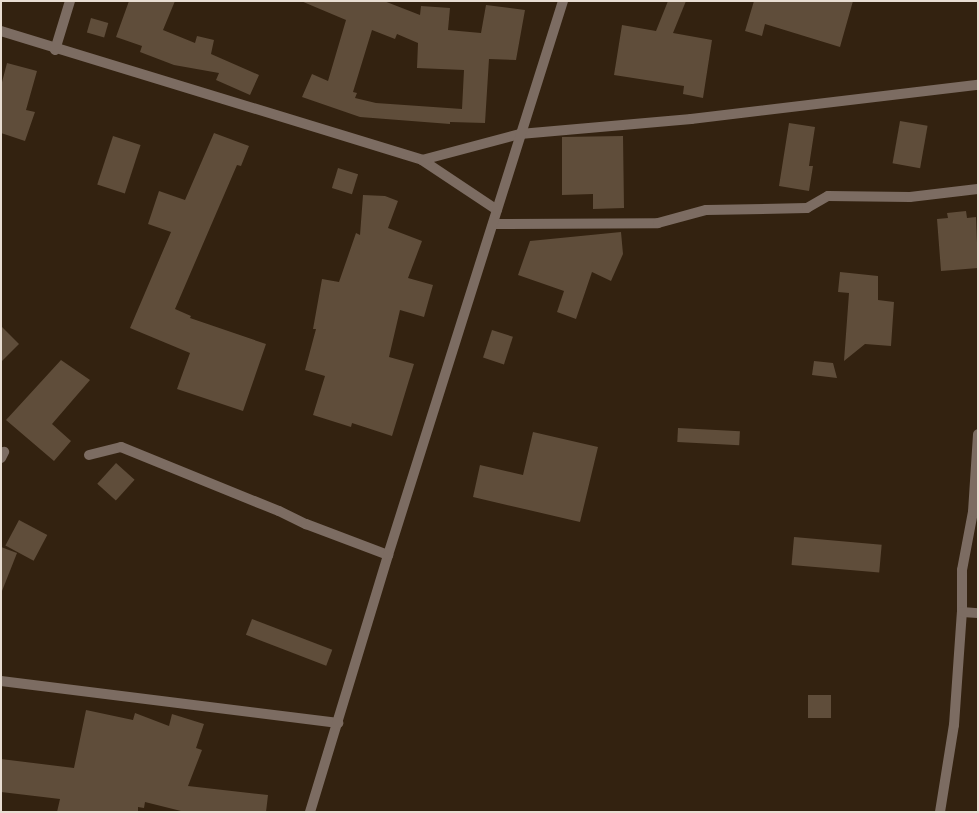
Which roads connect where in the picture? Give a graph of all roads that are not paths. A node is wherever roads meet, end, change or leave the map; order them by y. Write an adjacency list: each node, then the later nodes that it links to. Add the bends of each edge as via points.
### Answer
1 (70, 1): 4 (street)
2 (563, 1): 6 (street)
3 (1, 31): 4 (street)
4 (55, 50): 7 (street)
5 (978, 85): 6 (street, via 691,119)
6 (520, 134): 7 (street); 9 (street)
7 (422, 160): 9 (street)
8 (978, 189): 10 (street, via 910,197 828,196 807,208 706,210 658,222)
9 (497, 210): 10 (street)
10 (493, 224): 13 (street)
11 (978, 434): 14 (street, via 973,512 962,570)
12 (89, 455): 13 (street, via 121,447 306,524)
13 (388, 555): 17 (street)
14 (962, 612): 15 (street); 19 (street, via 954,725)
15 (978, 613)
16 (1, 682): 17 (street)
17 (338, 723): 18 (street)
18 (310, 812)
19 (940, 812)

